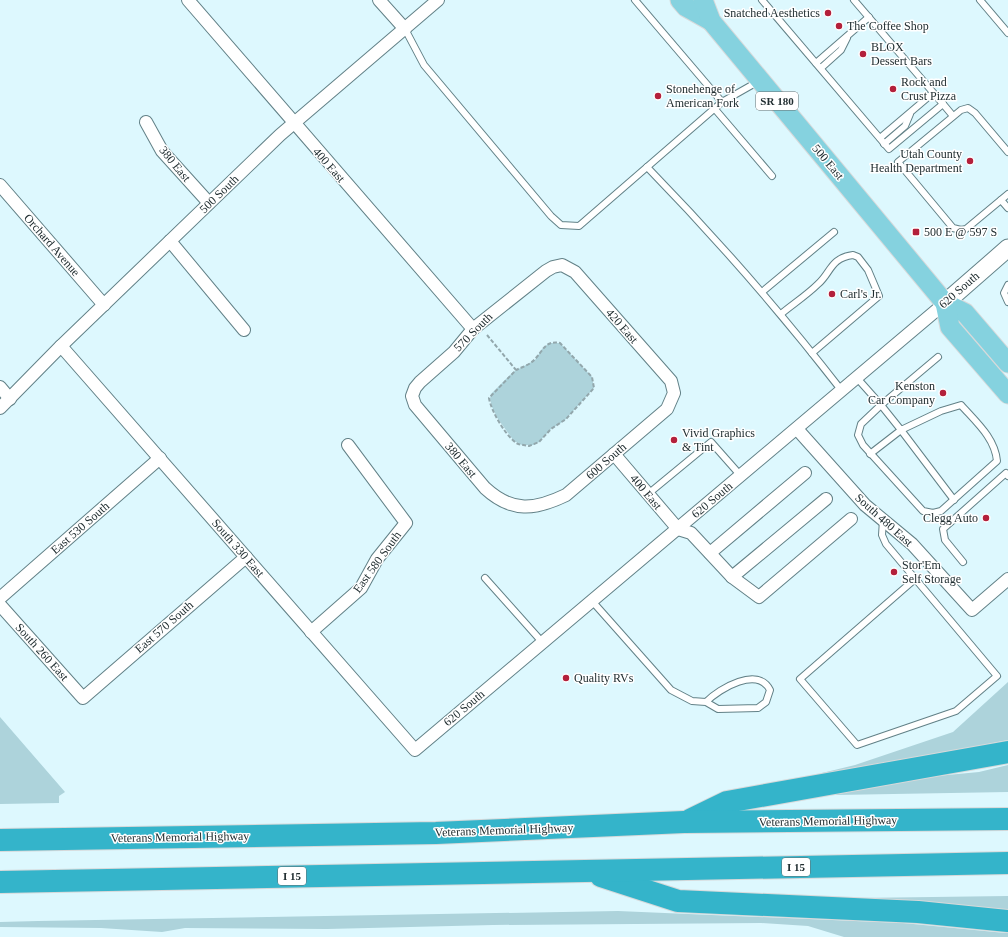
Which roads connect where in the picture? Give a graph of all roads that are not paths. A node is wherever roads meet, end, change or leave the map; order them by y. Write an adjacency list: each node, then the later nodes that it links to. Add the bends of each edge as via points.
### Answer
1 (188, 0): 22 (street, 400 East)
2 (379, 0): 12 (street)
3 (438, 0): 12 (street, 500 South)
4 (635, 0): 17 (lane)
5 (680, 0): 11 (main road, 500 East / SR 180, via 686,7)
6 (703, 0): 11 (main road, 500 East / SR 180)
7 (762, 0): 14 (lane)
8 (854, 0): 10 (lane)
9 (980, 0): 13 (lane)
10 (869, 17): 14 (lane); 16 (lane)
11 (711, 21): 15 (main road, 500 East / SR 180)
12 (405, 29): 22 (street, 500 South); 25 (lane, via 424,65 561,225 579,226)
13 (1008, 33)
14 (818, 66): 23 (lane)
15 (760, 80): 17 (lane); 39 (main road, 500 East / SR 180)
16 (933, 93): 18 (lane); 23 (lane)
17 (722, 102): 19 (lane)
18 (943, 104): 20 (lane); 23 (lane, via 889,149)
19 (714, 108): 25 (lane); 26 (lane)
20 (953, 116): 24 (lane, via 968,108); 29 (lane, via 898,162 954,228 966,229)
21 (146, 122): 30 (street, 380 East, via 162,151)
22 (293, 124): 30 (street, 500 South); 42 (street, 400 East)
23 (882, 141)
24 (1008, 152)
25 (647, 167): 37 (lane)
26 (772, 176)
27 (0, 185): 40 (street, Orchard Avenue)
28 (1008, 194): 29 (lane)
29 (1001, 200): 31 (lane)
30 (209, 203): 33 (street, 500 South)
31 (1008, 208)
32 (834, 232): 37 (lane)
33 (170, 241): 40 (street, 500 South); 43 (street)
34 (1008, 248): 39 (street, 620 South)
35 (562, 265): 42 (street, 570 South, via 546,271); 51 (street, 420 East, via 575,272 634,339 670,381)
36 (1008, 285): 38 (lane, via 1004,293)
37 (762, 292): 41 (lane)
38 (1008, 302)
39 (945, 303): 47 (main road, 500 East / SR 180, via 965,313); 48 (street, 620 South); 52 (main road, 500 East / SR 180, via 950,327)
40 (104, 305): 44 (street, 500 South)
41 (781, 314): 45 (lane); 45 (lane, via 820,283 829,268 848,255 862,261 880,296)
42 (472, 329): 53 (street, 570 South, via 454,352 420,382)
43 (244, 330)
44 (61, 346): 54 (street, 500 South); 62 (street, South 330 East)
45 (812, 353): 50 (lane)
46 (938, 356): 55 (lane)
47 (1008, 363)
48 (857, 378): 50 (street, 620 South); 55 (lane)
49 (0, 387): 54 (street)
50 (842, 391): 57 (street, 620 South)
51 (674, 393): 60 (street, 600 South, via 667,409)
52 (1008, 394)
53 (412, 396): 69 (street, 380 East, via 414,405 485,488 503,501)
54 (10, 399): 56 (street, 500 South)
55 (881, 405): 58 (lane); 61 (lane, via 861,424 858,435)
56 (0, 408)
57 (797, 429): 64 (street, 620 South); 71 (street, South 480 East, via 865,505)
58 (901, 430): 61 (lane); 68 (lane); 68 (lane, via 941,411 961,405 989,437 996,450 997,460)
59 (348, 445): 83 (street, East 580 South, via 406,523 377,559 360,588)
60 (614, 454): 66 (street, 400 East); 69 (street, 600 South, via 566,495 550,503)
61 (870, 454): 68 (lane, via 923,511 941,511)
62 (160, 458): 74 (street, South 330 East); 80 (street, East 530 South)
63 (805, 473): 73 (street)
64 (741, 476): 66 (lane, via 712,442); 72 (street, 620 South)
65 (1008, 476): 75 (lane, via 1006,473 943,529 945,540)
66 (648, 494): 72 (street, 400 East)
67 (826, 499): 76 (street)
68 (954, 500)
69 (524, 507)
70 (851, 519): 76 (street, via 759,597)
71 (883, 520): 78 (lane, via 883,539); 79 (street, South 480 East, via 912,544 972,610)
72 (678, 529): 73 (street, via 691,533); 81 (street, 620 South)
73 (710, 553): 76 (street)
74 (246, 557): 83 (street, South 330 East); 85 (street, East 570 South)
75 (963, 562)
76 (732, 577)
77 (485, 578): 84 (lane)
78 (915, 579): 78 (lane, via 997,676 956,711 857,745 800,679)
79 (1008, 579)
80 (0, 598)
81 (592, 601): 84 (street, 620 South); 86 (lane, via 671,690 692,701)
82 (0, 605): 85 (street, South 260 East)
83 (311, 632): 87 (street, South 330 East)
84 (542, 643): 87 (street, 620 South)
85 (83, 698)
86 (706, 702): 86 (lane, via 718,709 758,708 766,702 770,690 767,683 759,679 735,682 715,693)
87 (415, 750)
88 (1008, 752): 90 (highway, via 727,802)
89 (1008, 819): 90 (highway, Veterans Memorial Highway)
90 (684, 822): 91 (highway, Veterans Memorial Highway, via 436,833)
91 (0, 840)
92 (1008, 863): 93 (highway, I 15)
93 (584, 870): 94 (highway, I 15); 95 (highway, via 678,900 918,912)
94 (0, 882)
95 (1008, 921)

